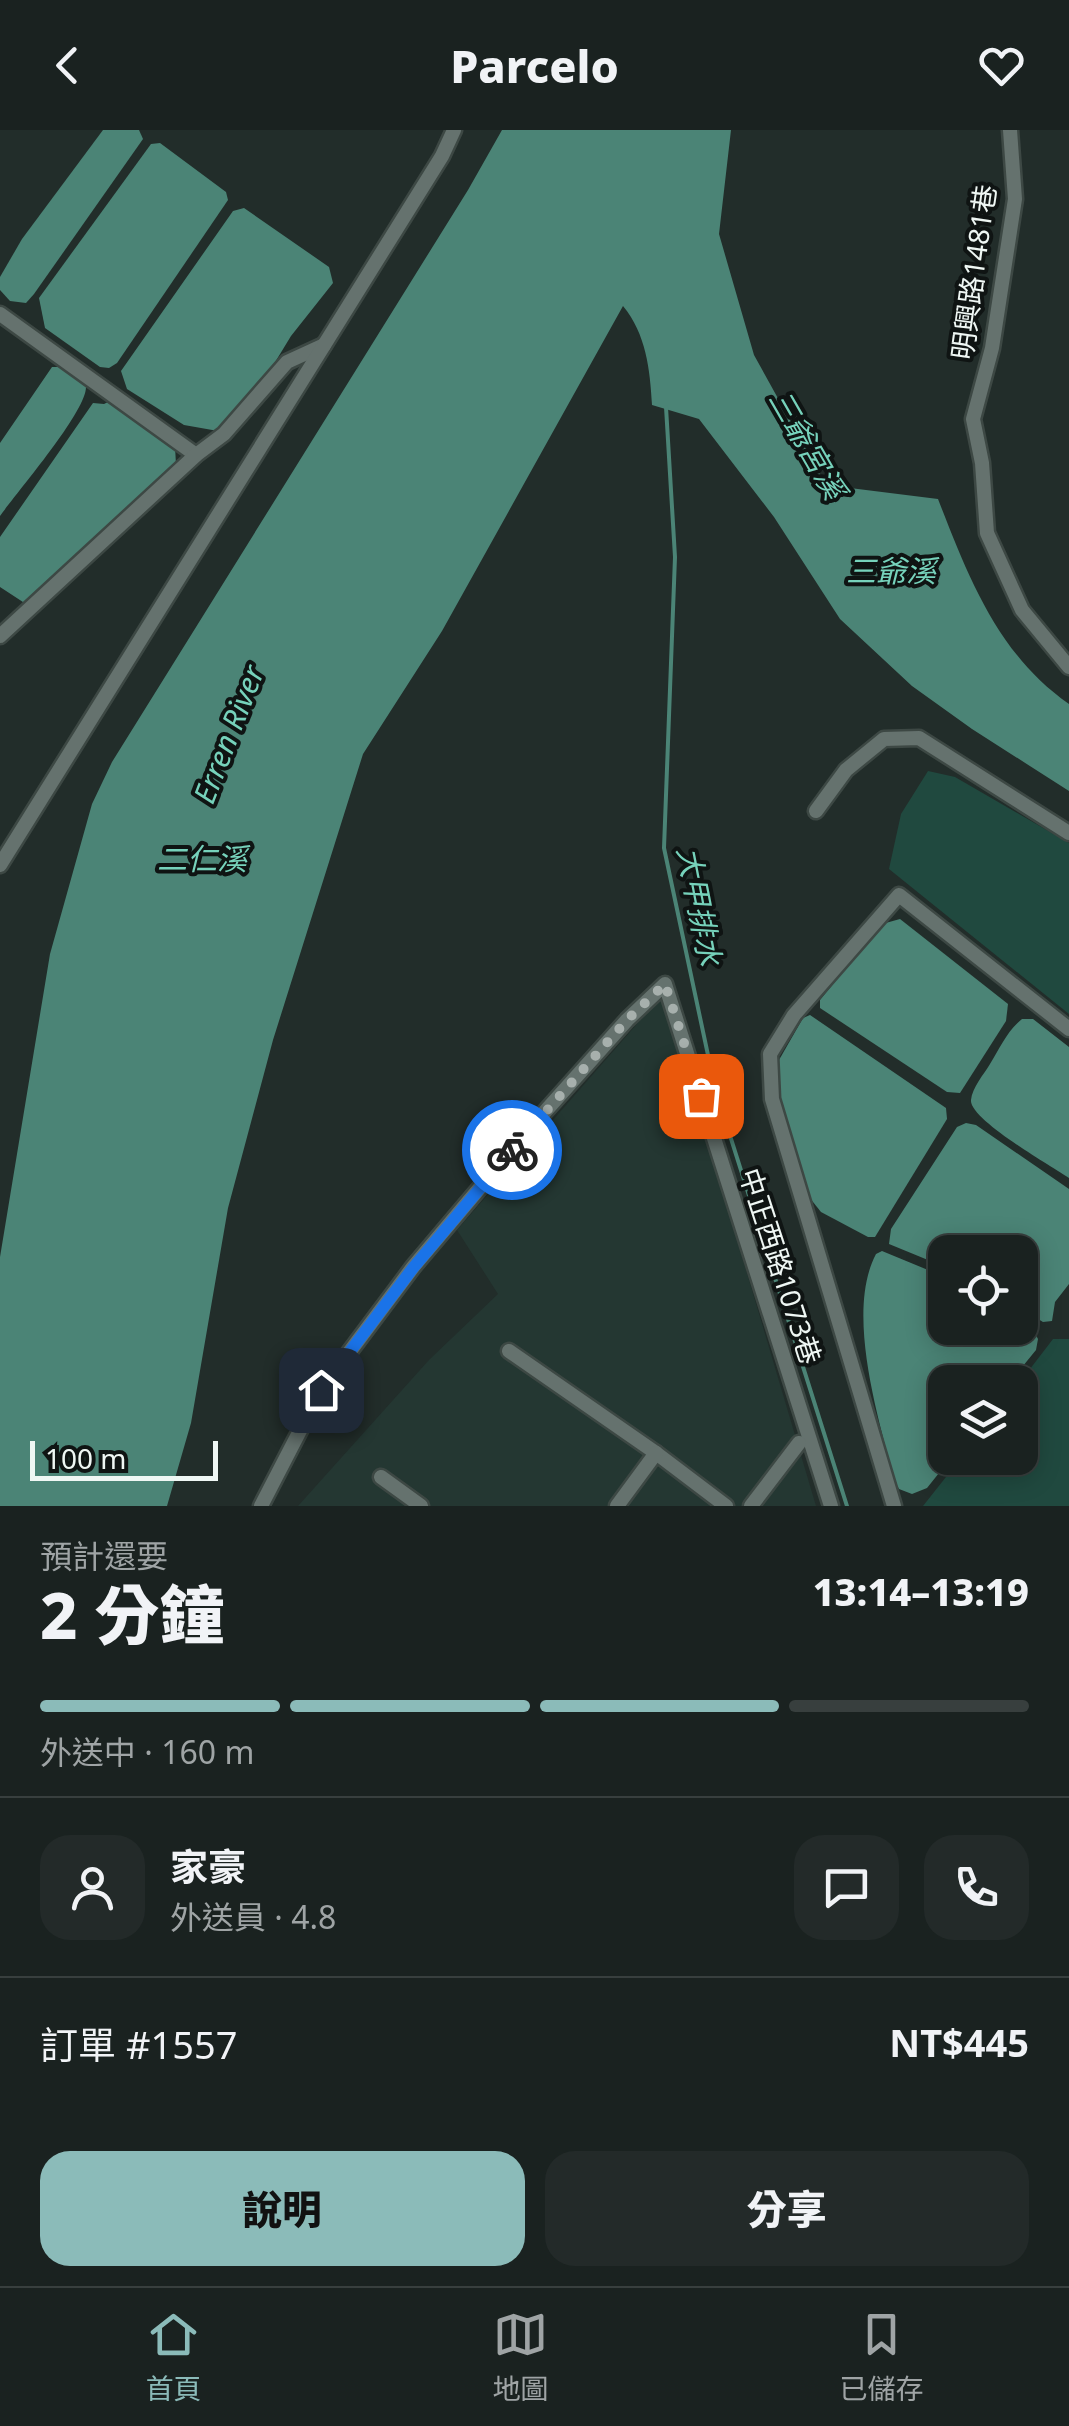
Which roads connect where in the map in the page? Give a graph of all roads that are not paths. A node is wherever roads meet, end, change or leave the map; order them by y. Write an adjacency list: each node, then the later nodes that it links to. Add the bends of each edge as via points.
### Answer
1 (454, 130): 4 (street)
2 (1010, 130): 7 (street, 明興路1481巷, via 1014,199 992,348 973,419 987,533 1022,610)
3 (0, 314): 5 (street)
4 (324, 344): 5 (street, via 287,362); 10 (street)
5 (196, 456): 6 (street)
6 (0, 636)
7 (1069, 666)
8 (816, 811): 9 (street, via 846,770 884,739 919,738)
9 (1069, 832)
10 (0, 865)
11 (1069, 1029): 22 (street, via 899,895 794,1014 770,1054 772,1099)
12 (509, 1352): 14 (street)
13 (798, 1442): 20 (street)
14 (656, 1453): 18 (street); 19 (street)
15 (381, 1476): 17 (street)
16 (261, 1506): 21 (street, 中正西路1073巷, via 321,1390 413,1268 665,984)
17 (422, 1506)
18 (617, 1506)
19 (726, 1506)
20 (751, 1506)
21 (830, 1506)
22 (894, 1506)

